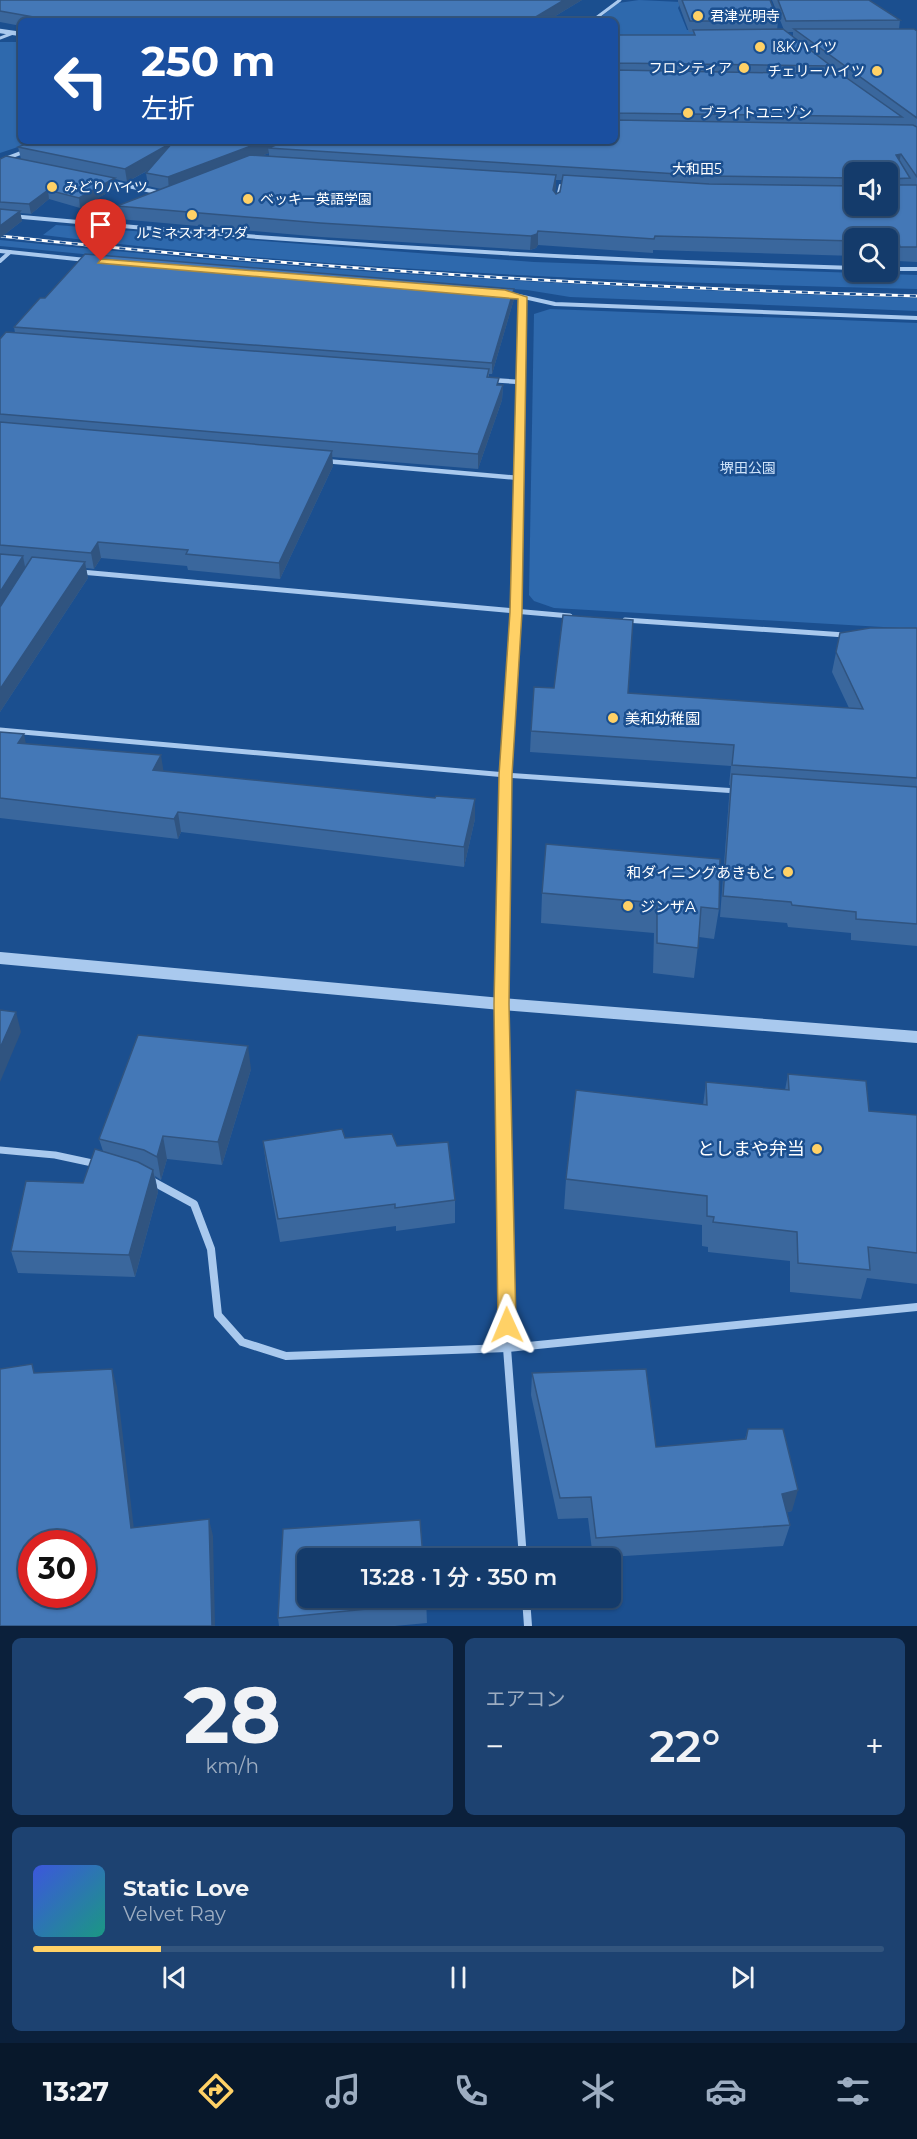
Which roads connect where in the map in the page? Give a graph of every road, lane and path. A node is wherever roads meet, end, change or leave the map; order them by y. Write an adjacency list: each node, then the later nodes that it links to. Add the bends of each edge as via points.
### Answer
1 (620, 0): 2 (street)
2 (596, 18)
3 (0, 31): 4 (street)
4 (13, 33): 5 (street); 6 (street)
5 (18, 34)
6 (0, 38)
7 (31, 149): 8 (street)
8 (1, 160): 9 (street)
9 (13, 163)
10 (103, 181): 14 (street, via 170,195)
11 (548, 184): 12 (street)
12 (560, 184): 13 (street); 15 (lane)
13 (572, 185)
14 (159, 199)
15 (556, 204)
16 (127, 212): 18 (street)
17 (0, 215): 18 (street)
18 (94, 224): 23 (street, via 645,263)
19 (0, 251): 20 (street)
20 (10, 252): 21 (street); 22 (street)
21 (90, 260)
22 (0, 261)
23 (844, 268)
24 (898, 268): 25 (street)
25 (917, 269)
26 (505, 293): 27 (street)
27 (523, 297): 28 (street, via 555,304); 30 (street)
28 (917, 318)
29 (484, 379): 30 (street)
30 (520, 382): 32 (street)
31 (318, 460): 32 (street)
32 (519, 478): 34 (street)
33 (70, 571): 34 (street)
34 (516, 612): 35 (street); 39 (street)
35 (582, 617)
36 (618, 619): 37 (street)
37 (857, 635)
38 (0, 730): 39 (street)
39 (506, 775): 40 (street); 42 (street)
40 (741, 791)
41 (0, 958): 42 (street)
42 (501, 1004): 43 (street); 48 (street)
43 (917, 1037)
44 (0, 1150): 45 (street, via 55,1155)
45 (109, 1166)
46 (138, 1176): 48 (street, via 194,1204 210,1249 218,1315 242,1341 286,1356)
47 (917, 1307): 48 (street)
48 (507, 1348): 49 (street)
49 (522, 1548)
50 (527, 1608): 51 (street)
51 (528, 1626)

